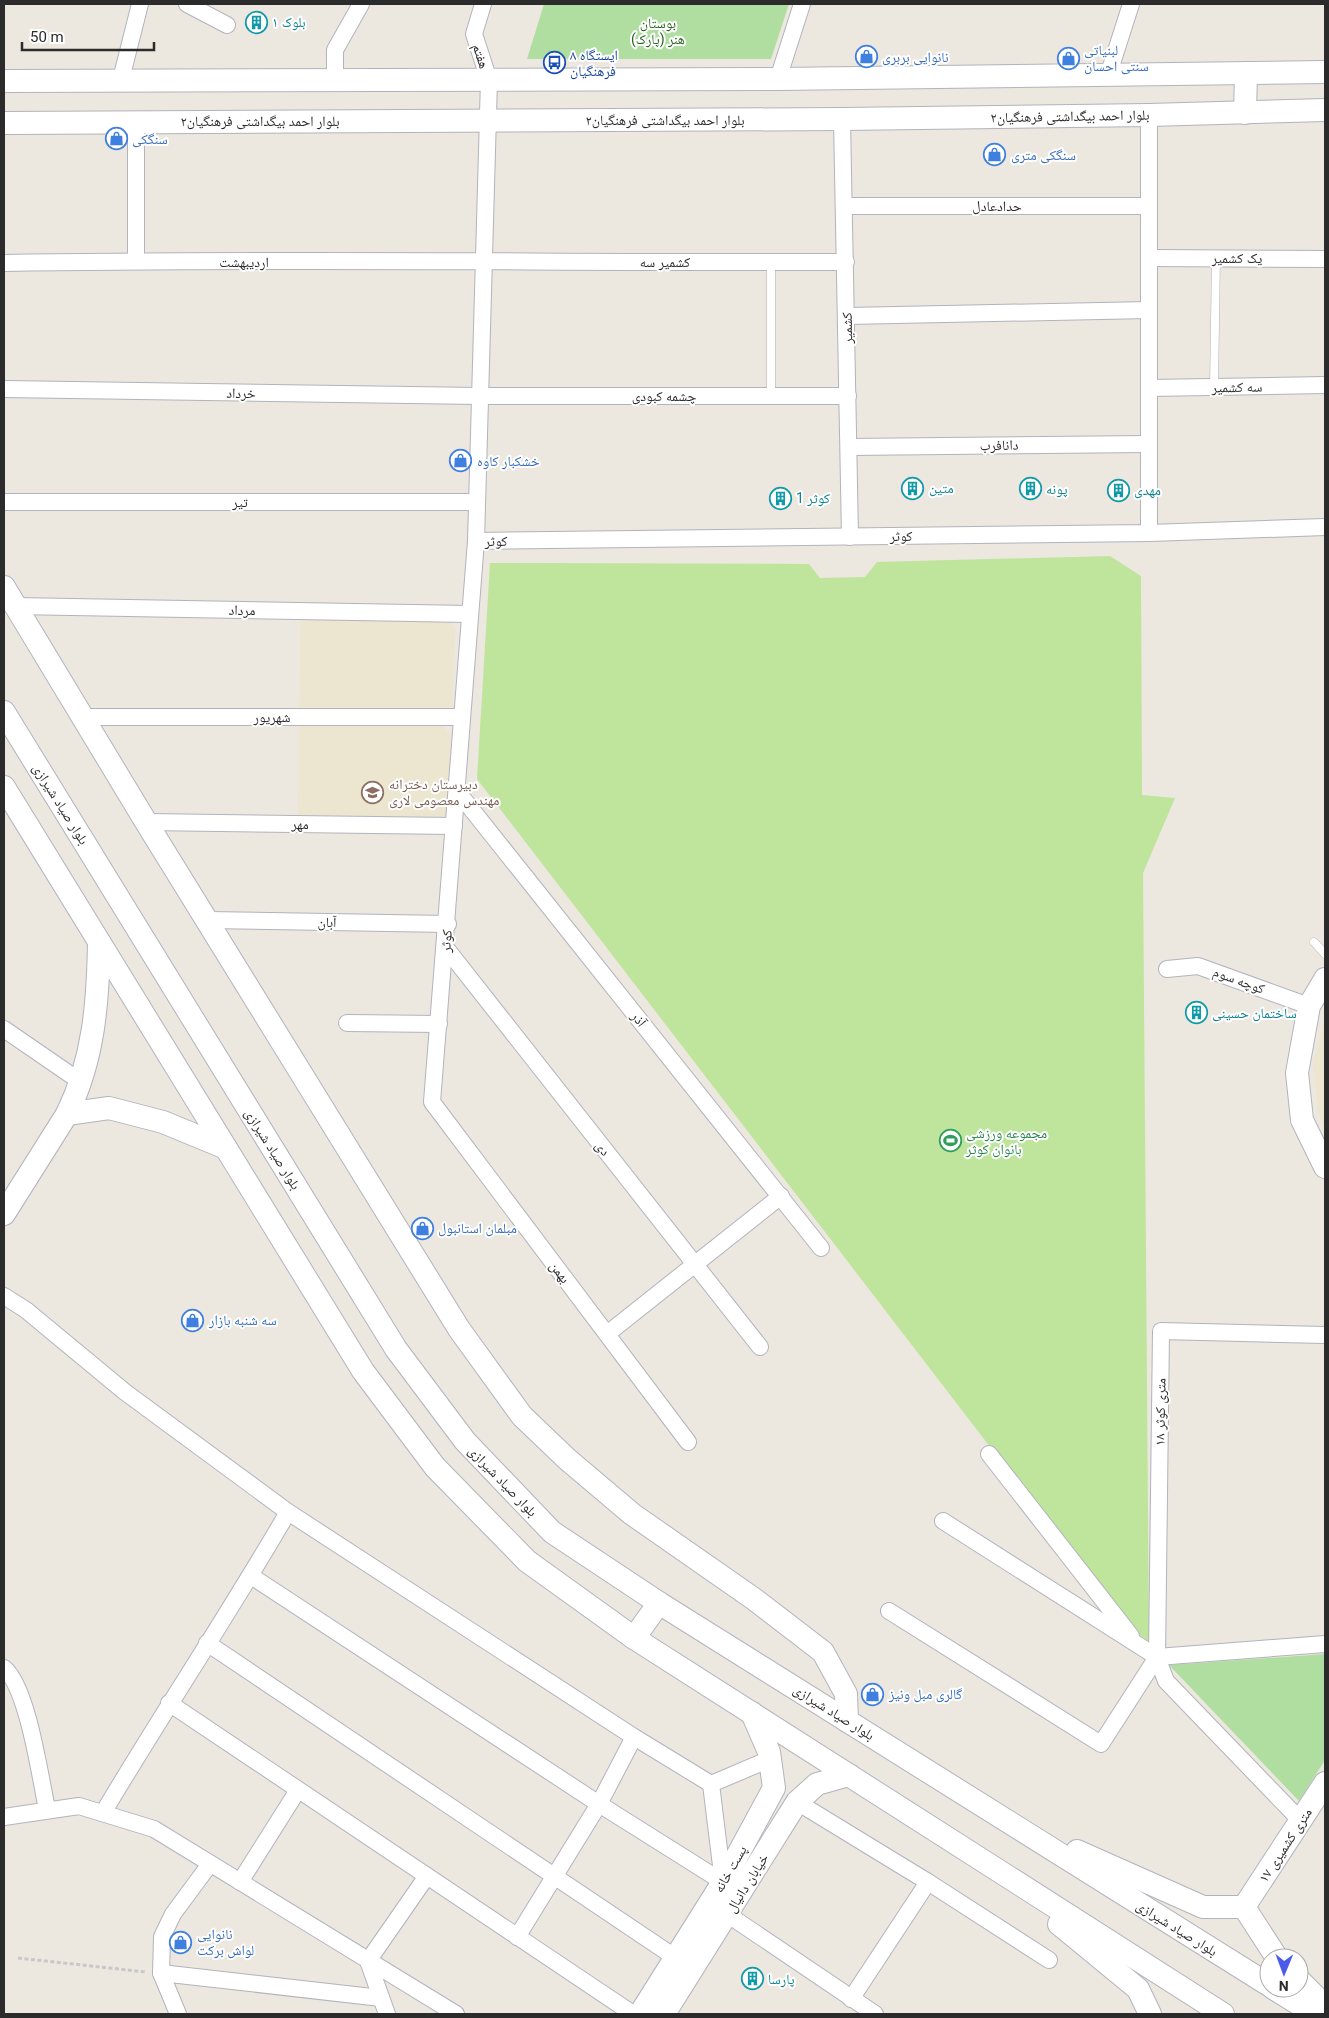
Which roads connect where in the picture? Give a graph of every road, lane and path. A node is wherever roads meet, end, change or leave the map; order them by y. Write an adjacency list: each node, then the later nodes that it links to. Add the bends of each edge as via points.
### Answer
1 (140, 4): 11 (street)
2 (187, 4): 7 (street)
3 (361, 4): 13 (street, via 335,50)
4 (483, 4): 14 (street, هفتم, via 474,34)
5 (802, 4): 12 (street)
6 (1131, 4): 10 (street)
7 (227, 25)
8 (1325, 72): 9 (main road)
9 (1246, 73): 10 (main road); 17 (main road)
10 (1108, 76): 12 (main road)
11 (121, 79): 13 (main road); 15 (main road)
12 (778, 79): 14 (main road)
13 (335, 80): 14 (main road)
14 (489, 80): 20 (street, هفتم)
15 (4, 81)
16 (1325, 110): 17 (main road, بلوار احمد بیگداشتی فرهنگیان۲)
17 (1245, 113): 18 (main road, بلوار احمد بیگداشتی فرهنگیان۲)
18 (1149, 116): 19 (main road, بلوار احمد بیگداشتی فرهنگیان۲); 24 (street)
19 (842, 119): 20 (main road, بلوار احمد بیگداشتی فرهنگیان۲); 23 (street, کشمیر)
20 (488, 120): 21 (main road, بلوار احمد بیگداشتی فرهنگیان۲); 32 (street, کوثر)
21 (136, 122): 22 (main road, بلوار احمد بیگداشتی فرهنگیان۲); 28 (street)
22 (4, 123)
23 (844, 206): 24 (street, حدادعادل); 30 (street, کشمیر)
24 (1149, 206): 25 (street)
25 (1149, 258): 26 (street, یک کشمیر); 33 (street)
26 (1216, 258): 27 (street, یک کشمیر); 36 (lane)
27 (1325, 259)
28 (136, 261): 31 (street, اردیبهشت); 32 (street, اردیبهشت)
29 (771, 262): 30 (street, کشمیر سه); 32 (street, کشمیر سه); 39 (lane)
30 (846, 262): 34 (street, کشمیر)
31 (4, 263)
32 (484, 263): 40 (street, کوثر)
33 (1149, 310): 34 (street); 37 (street)
34 (847, 316): 41 (street, کشمیر)
35 (1325, 385): 36 (street, سه کشمیر)
36 (1214, 387): 37 (street, سه کشمیر)
37 (1149, 388): 42 (street)
38 (4, 390): 40 (street, خرداد)
39 (771, 395): 40 (street, چشمه کبودی); 41 (street, چشمه کبودی)
40 (479, 396): 45 (street, کوثر)
41 (848, 396): 43 (street, کشمیر)
42 (1149, 444): 43 (street, دانافرب); 47 (street)
43 (849, 447): 48 (street, کشمیر)
44 (4, 502): 45 (street, تیر)
45 (477, 502): 49 (street, کوثر)
46 (1325, 528): 47 (street, کوثر)
47 (1149, 533): 48 (street, کوثر)
48 (850, 537): 49 (street, کوثر)
49 (476, 541): 51 (street, کوثر)
50 (9, 596): 51 (street, مرداد); 53 (main road)
51 (469, 614): 54 (street, کوثر)
52 (4, 712): 89 (main road, بلوار صیاد شیرازی, via 396,1349 465,1441 552,1532)
53 (82, 717): 54 (street, شهریور); 57 (main road)
54 (462, 717): 56 (street, کوثر)
55 (4, 786): 61 (main road)
56 (457, 791): 58 (street, کوثر); 76 (street, آذر)
57 (146, 822): 58 (street, مهر); 59 (main road)
58 (454, 826): 60 (street, کوثر)
59 (207, 920): 60 (street, آبان); 99 (main road, via 459,1329 522,1416 632,1514 754,1598 823,1652 846,1694)
60 (448, 924): 63 (street, کوثر)
61 (100, 942): 71 (main road, via 98,1001 91,1049); 74 (main road)
62 (1314, 942): 64 (lane)
63 (446, 948): 69 (street, کوثر); 79 (street, دی)
64 (1325, 954)
65 (1167, 970): 67 (street, کوچه سوم, via 1198,966)
66 (1325, 979): 67 (main road)
67 (1309, 1006): 75 (main road, via 1297,1072 1302,1120)
68 (347, 1023): 69 (street)
69 (439, 1024): 72 (street, کوثر)
70 (4, 1029): 71 (street)
71 (81, 1082): 73 (main road)
72 (432, 1102): 81 (street, بهمن)
73 (67, 1114): 74 (main road, via 109,1108 163,1122); 77 (main road)
74 (226, 1148): 91 (main road, via 364,1371 435,1467 527,1561)
75 (1325, 1167)
76 (782, 1196): 78 (street, آذر); 79 (street)
77 (4, 1214)
78 (821, 1248)
79 (696, 1264): 81 (street); 83 (street, دی)
80 (4, 1296): 86 (street, via 26,1310 125,1392)
81 (607, 1334): 84 (street, بهمن)
82 (1325, 1335): 95 (street, ۱۸ متری کوثر, via 1161,1331)
83 (760, 1347)
84 (688, 1442)
85 (989, 1454): 94 (street)
86 (288, 1512): 88 (street); 100 (street)
87 (942, 1521): 94 (street)
88 (251, 1576): 92 (street); 108 (street)
89 (659, 1603): 91 (main road); 99 (main road, بلوار صیاد شیرازی)
90 (889, 1612): 95 (street, via 1101,1744)
91 (634, 1638): 98 (main road)
92 (207, 1643): 97 (street); 116 (street)
93 (1325, 1644): 95 (street)
94 (1138, 1645): 95 (street)
95 (1156, 1657): 113 (street, via 1166,1681)
96 (4, 1668): 109 (street, via 11,1675 27,1717)
97 (168, 1703): 106 (street); 110 (street)
98 (752, 1713): 101 (main road); 102 (main road)
99 (847, 1721): 112 (main road, بلوار صیاد شیرازی)
100 (634, 1737): 104 (street); 108 (street)
101 (770, 1759): 104 (street); 105 (main road)
102 (849, 1775): 107 (main road, خیابان دانیال, via 817,1784); 115 (main road)
103 (1325, 1783): 113 (main road, ۱۷ متری کشمیری)
104 (711, 1784): 119 (street)
105 (774, 1788): 107 (main road); 119 (main road, پست خانه)
106 (298, 1790): 117 (street); 118 (street)
107 (797, 1802): 120 (street); 122 (main road, خیابان دانیال)
108 (599, 1804): 116 (street); 119 (street)
109 (47, 1810): 110 (street, via 79,1806); 111 (street)
110 (102, 1813): 114 (street, via 154,1829)
111 (4, 1817)
112 (1004, 1820): 121 (main road, via 1203,1907); 130 (main road, بلوار صیاد شیرازی)
113 (1301, 1820): 121 (main road, ۱۷ متری کشمیری)
114 (210, 1864): 118 (street); 129 (street, via 173,1914 162,1937)
115 (988, 1864): 143 (main road, via 1138,1989); 144 (main road)
116 (553, 1875): 123 (street); 126 (street)
117 (426, 1876): 123 (street); 128 (street)
118 (240, 1882): 128 (street)
119 (723, 1882): 126 (main road, پست خانه)
120 (928, 1882): 127 (street); 134 (street)
121 (1244, 1907): 124 (main road)
122 (727, 1914): 134 (street); 141 (main road, خیابان دانیال)
123 (517, 1937): 139 (street)
124 (1271, 1948)
125 (18, 1958): 129 (path)
126 (676, 1958): 140 (main road, پست خانه)
127 (1049, 1960)
128 (368, 1961): 132 (street); 138 (street)
129 (161, 1973): 132 (street); 136 (street)
130 (1259, 1979)
131 (1309, 1990): 135 (main road)
132 (381, 1998): 137 (street)
133 (1289, 1998): 145 (main road)
134 (851, 1999): 142 (street)
135 (1325, 2006)
136 (178, 2014)
137 (387, 2014)
138 (456, 2014)
139 (632, 2014)
140 (640, 2014)
141 (664, 2014)
142 (875, 2014)
143 (1150, 2014)
144 (1223, 2014)
145 (1315, 2014)

